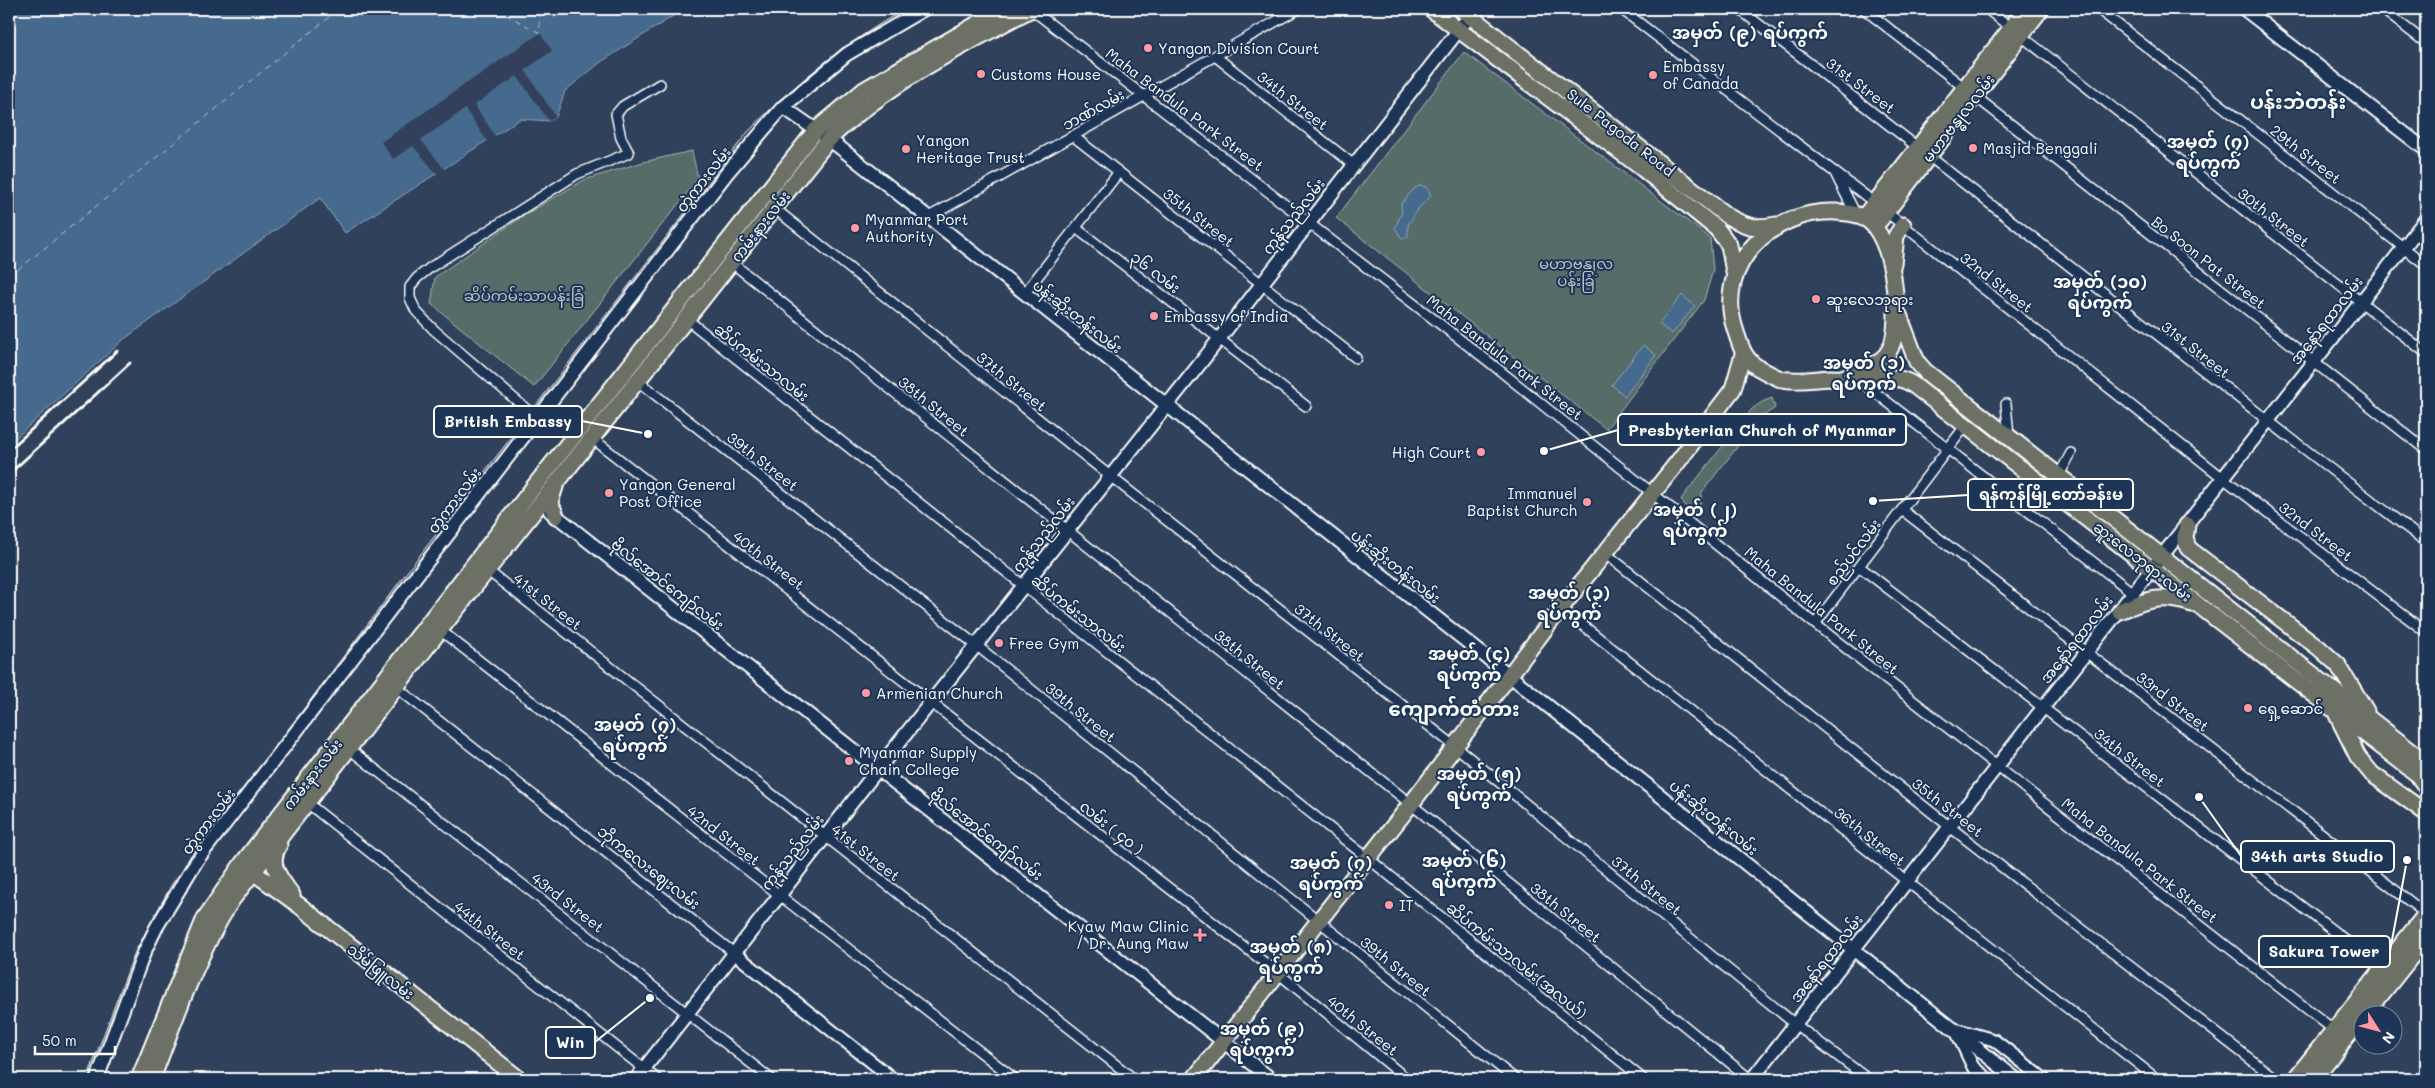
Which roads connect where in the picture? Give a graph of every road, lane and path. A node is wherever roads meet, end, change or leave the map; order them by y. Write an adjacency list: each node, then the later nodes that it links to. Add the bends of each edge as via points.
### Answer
1 (924, 9): 24 (main road, တွဲကားလမ်း, via 846,54)
2 (1003, 9): 19 (main road, ကမ်းနားလမ်း)
3 (1031, 9): 19 (main road, ကမ်းနားလမ်း); 23 (street, Maha Bandula Park Street)
4 (1298, 9): 20 (street, ဘဏ်လမ်း)
5 (1431, 9): 16 (main road)
6 (1621, 9): 31 (street, 32nd Street)
7 (1739, 9): 29 (street, 31st Street)
8 (1864, 9): 22 (street, Bo Soon Pat Street)
9 (1987, 9): 17 (street, 30th Street)
10 (2026, 9): 17 (main road, မဟာဗန္ဓုလလမ်း)
11 (2041, 9): 17 (main road, မဟာဗန္ဓုလလမ်း)
12 (2098, 9): 43 (street, 29th Street)
13 (2244, 9): 28 (main road)
14 (2382, 9): 18 (street)
15 (1469, 11): 16 (main road, ကုန်သည်လမ်း); 40 (main road, Sule Pagoda Road, via 1728,216 1756,229)
16 (1459, 30): 30 (main road, ကုန်သည်လမ်း); 46 (main road, Sule Pagoda Road, via 1717,229 1729,244)
17 (2016, 32): 22 (main road, မဟာဗန္ဓုလလမ်း); 50 (street, 30th Street)
18 (2426, 43)
19 (931, 56): 25 (main road, ကမ်းနားလမ်း, via 864,90); 27 (main road, ကမ်းနားလမ်း)
20 (1215, 56): 23 (street, ဘဏ်လမ်း); 30 (street, 34th Street)
21 (660, 84): 65 (street, via 622,106 616,114 621,138 629,153 577,174 431,267 410,287 410,298 416,311 433,329 531,413)
22 (1970, 92): 29 (main road, မဟာဗန္ဓုလလမ်း); 58 (street, Bo Soon Pat Street)
23 (1143, 96): 26 (street, ဘဏ်လမ်း); 39 (street, Maha Bandula Park Street)
24 (783, 107): 25 (main road, ပန်းဆိုးတန်းလမ်း); 65 (main road, တွဲကားလမ်း, via 727,173)
25 (816, 130): 27 (main road, ပန်းဆိုးတန်းလမ်း); 52 (main road, ကမ်းနားလမ်း)
26 (1072, 136): 32 (street, 35th Street); 36 (street, ဘဏ်လမ်း)
27 (829, 139): 34 (main road, ကမ်းနားလမ်း); 36 (main road, ပန်းဆိုးတန်းလမ်း)
28 (2426, 150)
29 (1924, 151): 33 (main road, မဟာဗန္ဓုလလမ်း); 35 (main road, မဟာဗန္ဓုလလမ်း); 66 (street, 31st Street)
30 (1354, 165): 39 (main road, ကုန်သည်လမ်း)
31 (1834, 171): 33 (street, 32nd Street); 37 (street)
32 (1119, 172): 42 (street); 48 (street, 35th Street)
33 (1875, 202): 35 (street, 32nd Street); 37 (main road, မဟာဗန္ဓုလလမ်း)
34 (774, 208): 44 (main road, ကမ်းနားလမ်း); 74 (street, 37th Street)
35 (1887, 212): 37 (main road, မဟာဗန္ဓုလလမ်း); 41 (street, 32nd Street)
36 (927, 218): 49 (main road, ပန်းဆိုးတန်းလမ်း)
37 (1864, 219): 40 (main road, via 1828,212); 47 (main road, via 1888,255)
38 (2426, 219): 43 (main road, အနော်ရထာလမ်း)
39 (1310, 222): 48 (main road, ကုန်သည်လမ်း); 78 (street, Maha Bandula Park Street)
40 (1780, 225): 46 (main road, via 1757,241)
41 (1903, 225): 47 (main road, via 1896,236); 75 (street, 32nd Street)
42 (1076, 228): 49 (street); 54 (street, ၃၆ လမ်း)
43 (2404, 248): 45 (street, 29th Street); 50 (main road, အနော်ရထာလမ်း)
44 (731, 262): 53 (main road, ကမ်းနားလမ်း); 84 (street, 38th Street)
45 (2426, 265)
46 (1735, 277): 56 (main road, via 1730,297)
47 (1893, 283): 51 (main road)
48 (1262, 284): 54 (main road, ကုန်သည်လမ်း); 57 (street, 35th Street)
49 (1024, 294): 63 (main road, ပန်းဆိုးတန်းလမ်း)
50 (2361, 303): 55 (street, 30th Street); 58 (main road, အနော်ရထာလမ်း)
51 (1896, 306): 60 (main road, via 1896,335 1888,353 1877,365); 68 (main road, ဆူးလေဘုရားလမ်း, via 1917,362)
52 (674, 310): 53 (street, ဆိပ်ကမ်းသာလမ်း); 59 (main road, ကမ်းနားလမ်း)
53 (686, 319): 61 (main road, ကမ်းနားလမ်း); 91 (street, ဆိပ်ကမ်းသာလမ်း)
54 (1219, 339): 63 (main road, ကုန်သည်လမ်း); 64 (street)
55 (2426, 353)
56 (1743, 354): 60 (main road, via 1756,366 1780,379); 78 (main road, via 1732,388)
57 (1356, 358)
58 (2314, 362): 66 (main road, အနော်ရထာလမ်း); 71 (street, Bo Soon Pat Street)
59 (626, 371): 61 (street, 39th Street); 77 (main road, ကမ်းနားလမ်း)
60 (1850, 378): 67 (main road, ဆူးလေဘုရားလမ်း, via 1904,379); 70 (street)
61 (638, 380): 69 (main road, ကမ်းနားလမ်း); 99 (street, 39th Street)
62 (2006, 404): 68 (street)
63 (1166, 406): 74 (main road, ကုန်သည်လမ်း); 101 (main road, ပန်းဆိုးတန်းလမ်း)
64 (1306, 406)
65 (541, 415): 140 (main road, တွဲကားလမ်း, via 197,860 144,953)
66 (2267, 422): 75 (main road, အနော်ရထာလမ်း); 85 (street, 31st Street)
67 (1966, 425): 70 (street, စည်ပင်လမ်း); 89 (main road, ဆူးလေဘုရားလမ်း)
68 (2009, 436): 73 (main road, ဆူးလေဘုရားလမ်း)
69 (592, 438): 76 (main road, ကမ်းနားလမ်း); 103 (street, 40th Street)
70 (1949, 450): 80 (street, စည်ပင်လမ်း); 92 (street)
71 (2426, 450)
72 (2071, 453): 73 (street)
73 (2059, 475): 87 (main road, ဆူးလေဘုရားလမ်း)
74 (1110, 476): 84 (main road, ကုန်သည်လမ်း); 108 (street, 37th Street)
75 (2223, 478): 83 (main road, အနော်ရထာလမ်း); 98 (street, 32nd Street)
76 (556, 484): 79 (main road, ကမ်းနားလမ်း); 81 (main road, via 550,502)
77 (529, 493): 79 (main road); 102 (main road, ကမ်းနားလမ်း)
78 (1654, 493): 86 (main road); 96 (street, Maha Bandula Park Street)
79 (541, 503): 81 (main road, ဗိုလ်အောင်ကျော်လမ်း); 82 (main road, ကမ်းနားလမ်း)
80 (1902, 510): 88 (street, စည်ပင်လမ်း); 100 (street, 33rd Street)
81 (556, 516): 82 (main road, via 542,514); 111 (main road, ဗိုလ်အောင်ကျော်လမ်း)
82 (526, 521): 90 (main road, ကမ်းနားလမ်း)
83 (2187, 525): 87 (main road, အနော်ရထာလမ်း); 106 (main road, via 2185,538 2188,548 2320,648 2338,665)
84 (1067, 530): 91 (main road, ကုန်သည်လမ်း); 114 (street, 38th Street)
85 (2426, 542)
86 (1608, 556): 94 (main road); 117 (street, 35th Street)
87 (2163, 556): 89 (main road, အနော်ရထာလမ်း); 106 (main road, ဆူးလေဘုရားလမ်း)
88 (1860, 567): 96 (street, စည်ပင်လမ်း); 104 (street, 34th Street)
89 (2152, 569): 92 (main road, အနော်ရထာလမ်း); 93 (main road, ဆူးလေဘုရားလမ်း)
90 (487, 570): 97 (main road, ကမ်းနားလမ်း); 118 (street, 41st Street)
91 (1022, 586): 99 (main road, ကုန်သည်လမ်း); 119 (street, ဆိပ်ကမ်းသာလမ်း)
92 (2133, 593): 95 (main road, အနော်ရထာလမ်း)
93 (2204, 608): 95 (main road, via 2179,599 2160,598 2144,600); 105 (main road, ဆူးလေဘုရားလမ်း)
94 (1564, 611): 101 (main road); 121 (street, 36th Street)
95 (2120, 611): 100 (main road, အနော်ရထာလမ်း)
96 (1815, 624): 110 (street, Maha Bandula Park Street)
97 (440, 630): 102 (main road, ကမ်းနားလမ်း); 122 (street, 42nd Street)
98 (2426, 632)
99 (976, 645): 103 (main road, ကုန်သည်လမ်း); 126 (street, 39th Street)
100 (2087, 652): 104 (main road, အနော်ရထာလမ်း); 125 (street, 33rd Street)
101 (1509, 675): 108 (main road); 128 (main road, ပန်းဆိုးတန်းလမ်း)
102 (391, 683): 107 (main road, ကမ်းနားလမ်း); 120 (main road, ကမ်းနားလမ်း); 129 (street, ဘိုကလေးဈေးလမ်း)
103 (930, 703): 111 (main road, ကုန်သည်လမ်း); 131 (street, လမ်း ( ၄၀ ))
104 (2043, 708): 110 (main road, အနော်ရထာလမ်း); 130 (street, 34th Street)
105 (2335, 711): 112 (main road, ဆူးလေဘုရားလမ်း, via 2417,774); 115 (main road, via 2358,757 2372,774)
106 (2371, 719): 109 (main road, ဆူးလေဘုရားလမ်း)
107 (348, 748): 113 (main road, ကမ်းနားလမ်း); 133 (street, 43rd Street)
108 (1458, 749): 114 (main road); 134 (street, 37th Street)
109 (2426, 763)
110 (1997, 766): 117 (main road, အနော်ရထာလမ်း); 136 (street, Maha Bandula Park Street)
111 (878, 769): 118 (main road, ကုန်သည်လမ်း); 138 (main road, ဗိုလ်အောင်ကျော်လမ်း)
112 (2426, 787)
113 (306, 802): 116 (main road, ကမ်းနားလမ်း); 139 (street, 44th Street)
114 (1414, 806): 119 (main road); 154 (street, 38th Street)
115 (2426, 813)
116 (296, 815): 120 (main road, ကမ်းနားလမ်း); 124 (main road, via 276,849 273,861 276,873)
117 (1950, 827): 121 (main road, အနော်ရထာလမ်း); 160 (street, 35th Street)
118 (825, 837): 122 (main road, ကုန်သည်လမ်း); 148 (street, 41st Street)
119 (1371, 861): 126 (main road); 153 (street, ဆိပ်ကမ်းသာလမ်း(အလယ်))
120 (248, 868): 123 (main road, ကမ်းနားလမ်း); 124 (main road, သိမ်ဖြူလမ်း); 141 (main road, ကမ်းနားလမ်း, via 202,925)
121 (1906, 883): 128 (main road, အနော်ရထာလမ်း); 159 (street, 36th Street)
122 (779, 896): 129 (main road, ကုန်သည်လမ်း); 147 (street, 42nd Street)
123 (230, 902): 124 (main road, via 252,888); 142 (main road, ကမ်းနားလမ်း, via 193,973)
124 (300, 906): 143 (main road, သိမ်ဖြူလမ်း)
125 (2426, 914): 130 (main road)
126 (1321, 924): 131 (main road); 152 (street, 39th Street)
127 (2426, 938): 132 (main road)
128 (1853, 949): 134 (main road, အနော်ရထာလမ်း); 135 (main road, ပန်းဆိုးတန်းလမ်း)
129 (734, 953): 133 (main road, ကုန်သည်လမ်း); 146 (street, ဘိုကလေးဈေးလမ်း)
130 (2382, 969): 136 (main road)
131 (1280, 975): 138 (main road); 151 (street, 40th Street)
132 (2372, 1006)
133 (687, 1013): 139 (main road, ကုန်သည်လမ်း); 145 (street, 43rd Street)
134 (1795, 1024): 154 (main road, အနော်ရထာလမ်း); 155 (street, 37th Street)
135 (1955, 1029): 156 (street, ပန်းဆိုးတန်းလမ်း, via 1973,1067); 157 (main road, ပန်းဆိုးတန်းလမ်း); 158 (street, ပန်းဆိုးတန်းလမ်း, via 1994,1040)
136 (2334, 1030): 161 (main road)
137 (2352, 1031): 162 (main road)
138 (1223, 1041): 149 (main road); 150 (main road, ဗိုလ်အောင်ကျော်လမ်း)
139 (640, 1074): 144 (street, 44th Street)
140 (97, 1079)
141 (139, 1079)
142 (152, 1079)
143 (519, 1079)
144 (657, 1079)
145 (771, 1079)
146 (893, 1079)
147 (1015, 1079)
148 (1134, 1079)
149 (1194, 1079)
150 (1271, 1079)
151 (1407, 1079)
152 (1515, 1079)
153 (1643, 1079)
154 (1751, 1079)
155 (1868, 1079)
156 (1988, 1079)
157 (2016, 1079)
158 (2044, 1079)
159 (2157, 1079)
160 (2276, 1079)
161 (2295, 1079)
162 (2313, 1079)

